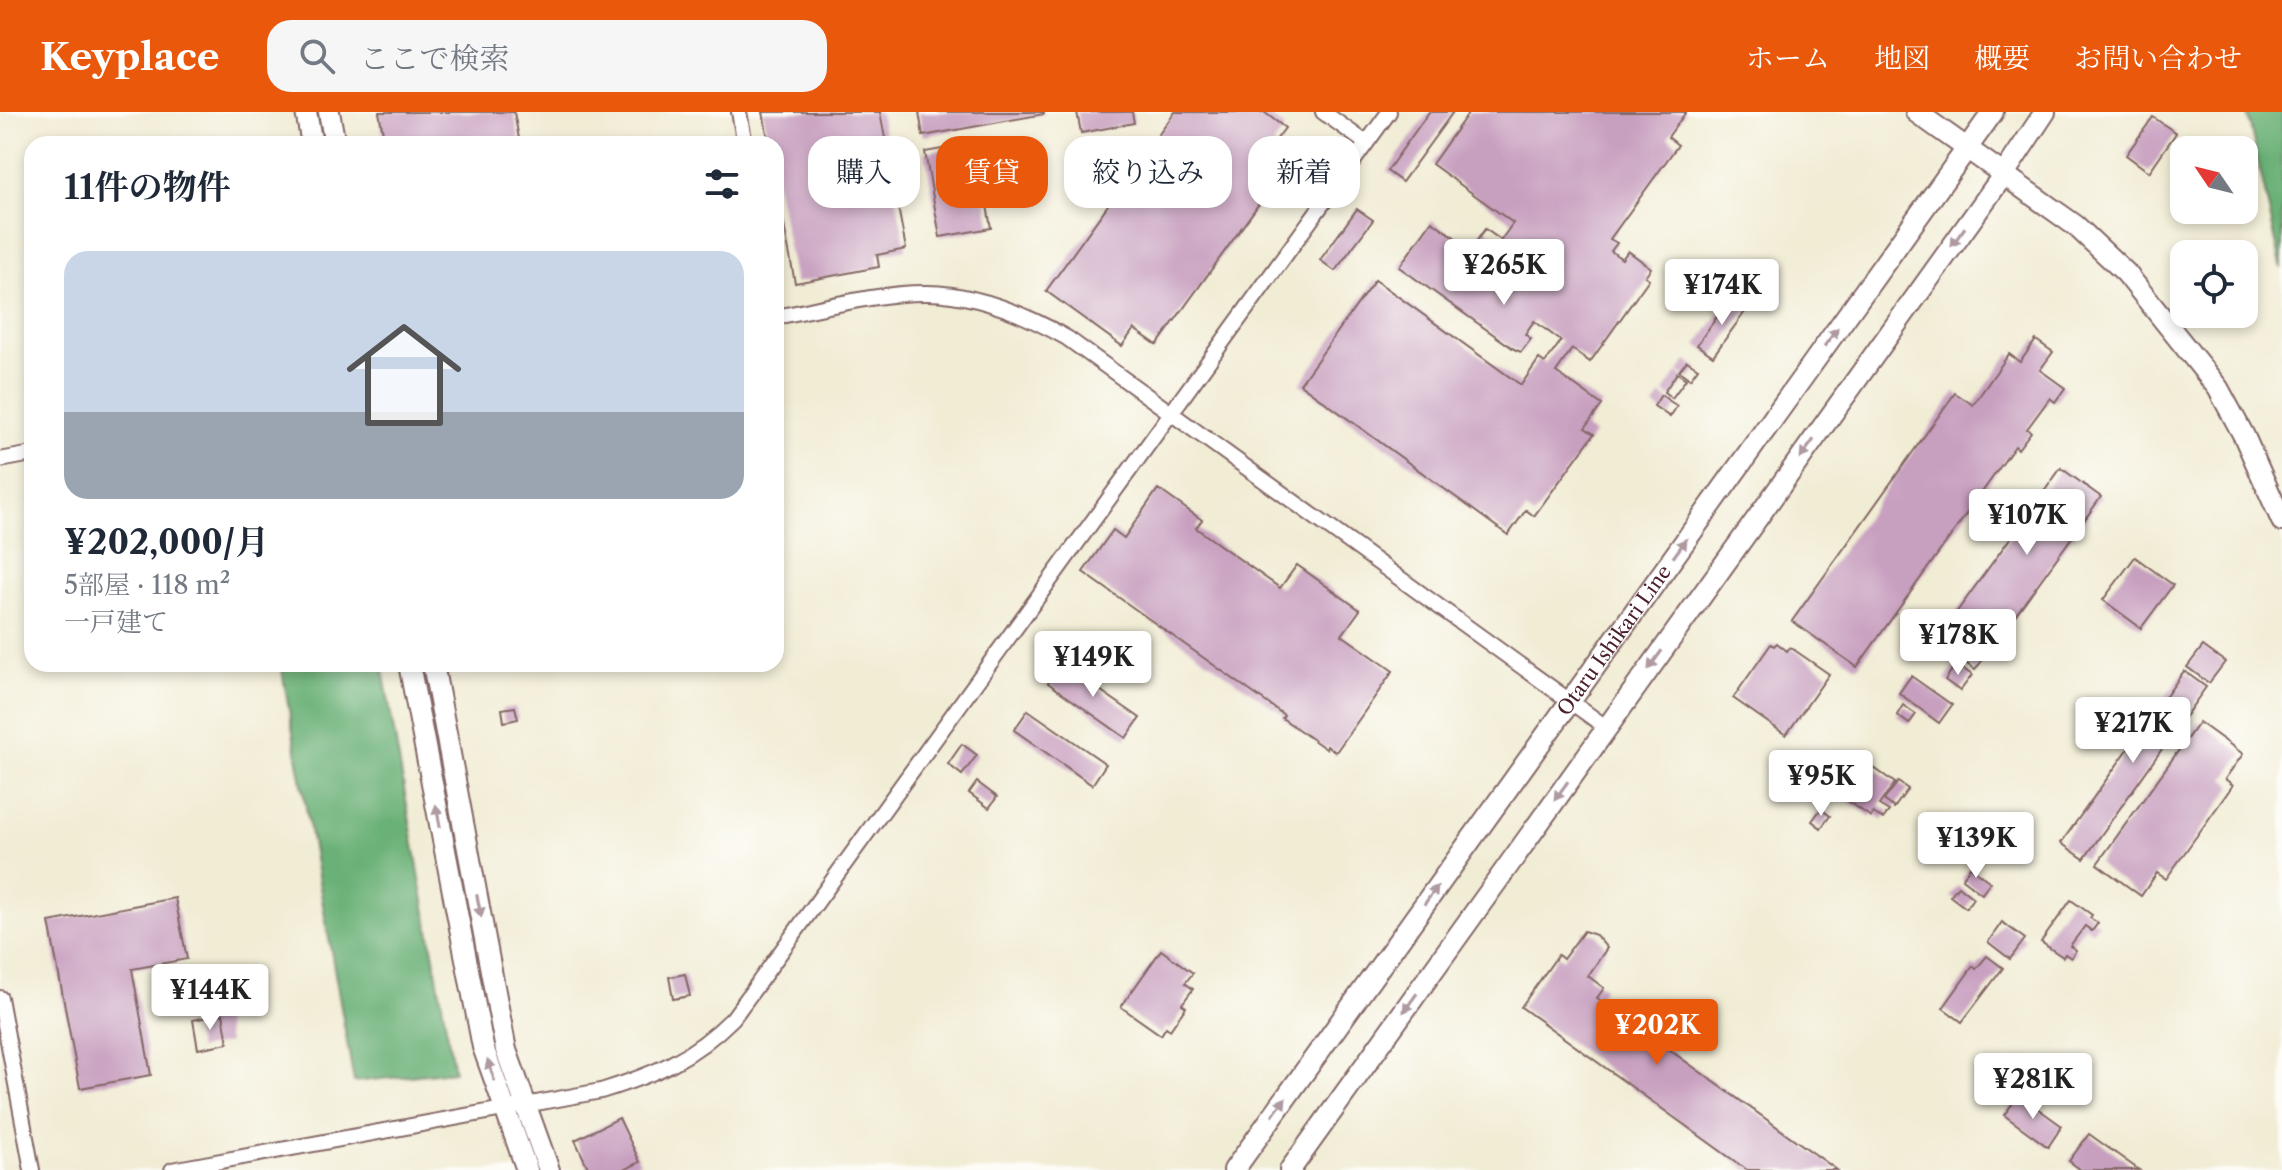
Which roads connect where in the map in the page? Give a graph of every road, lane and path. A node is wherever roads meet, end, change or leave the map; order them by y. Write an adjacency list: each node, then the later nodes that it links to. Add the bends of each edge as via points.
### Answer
1 (306, 112): 9 (main road)
2 (329, 112): 10 (main road)
3 (739, 112): 11 (street)
4 (1323, 112): 12 (street)
5 (1389, 112): 12 (street)
6 (1916, 112): 13 (main road)
7 (1993, 112): 13 (main road, Otaru Ishikari Line)
8 (2045, 112): 14 (main road)
9 (310, 136)
10 (334, 136)
11 (744, 136)
12 (1366, 143): 16 (street)
13 (1967, 149): 14 (main road); 22 (main road, Otaru Ishikari Line, one-way to 13)
14 (2004, 174): 19 (main road, via 2076,226 2126,273 2171,327 2218,388); 23 (main road, one-way to 23)
15 (784, 312): 16 (street, via 927,293 1004,308 1067,338)
16 (1171, 415): 22 (street); 25 (street, via 733,1018 711,1040 648,1076 564,1099)
17 (24, 456): 18 (street)
18 (0, 460)
19 (2282, 521)
20 (411, 672): 26 (main road, one-way to 20, via 483,1047)
21 (435, 672): 25 (main road, one-way to 25, via 506,1050)
22 (1569, 702): 23 (street); 31 (main road, Otaru Ishikari Line, one-way to 22)
23 (1607, 728): 32 (main road, one-way to 32)
24 (0, 998): 27 (street)
25 (524, 1103): 26 (street); 30 (main road)
26 (504, 1108): 28 (street); 29 (main road)
27 (32, 1170)
28 (172, 1170)
29 (527, 1170)
30 (549, 1170)
31 (1234, 1170)
32 (1290, 1170)

